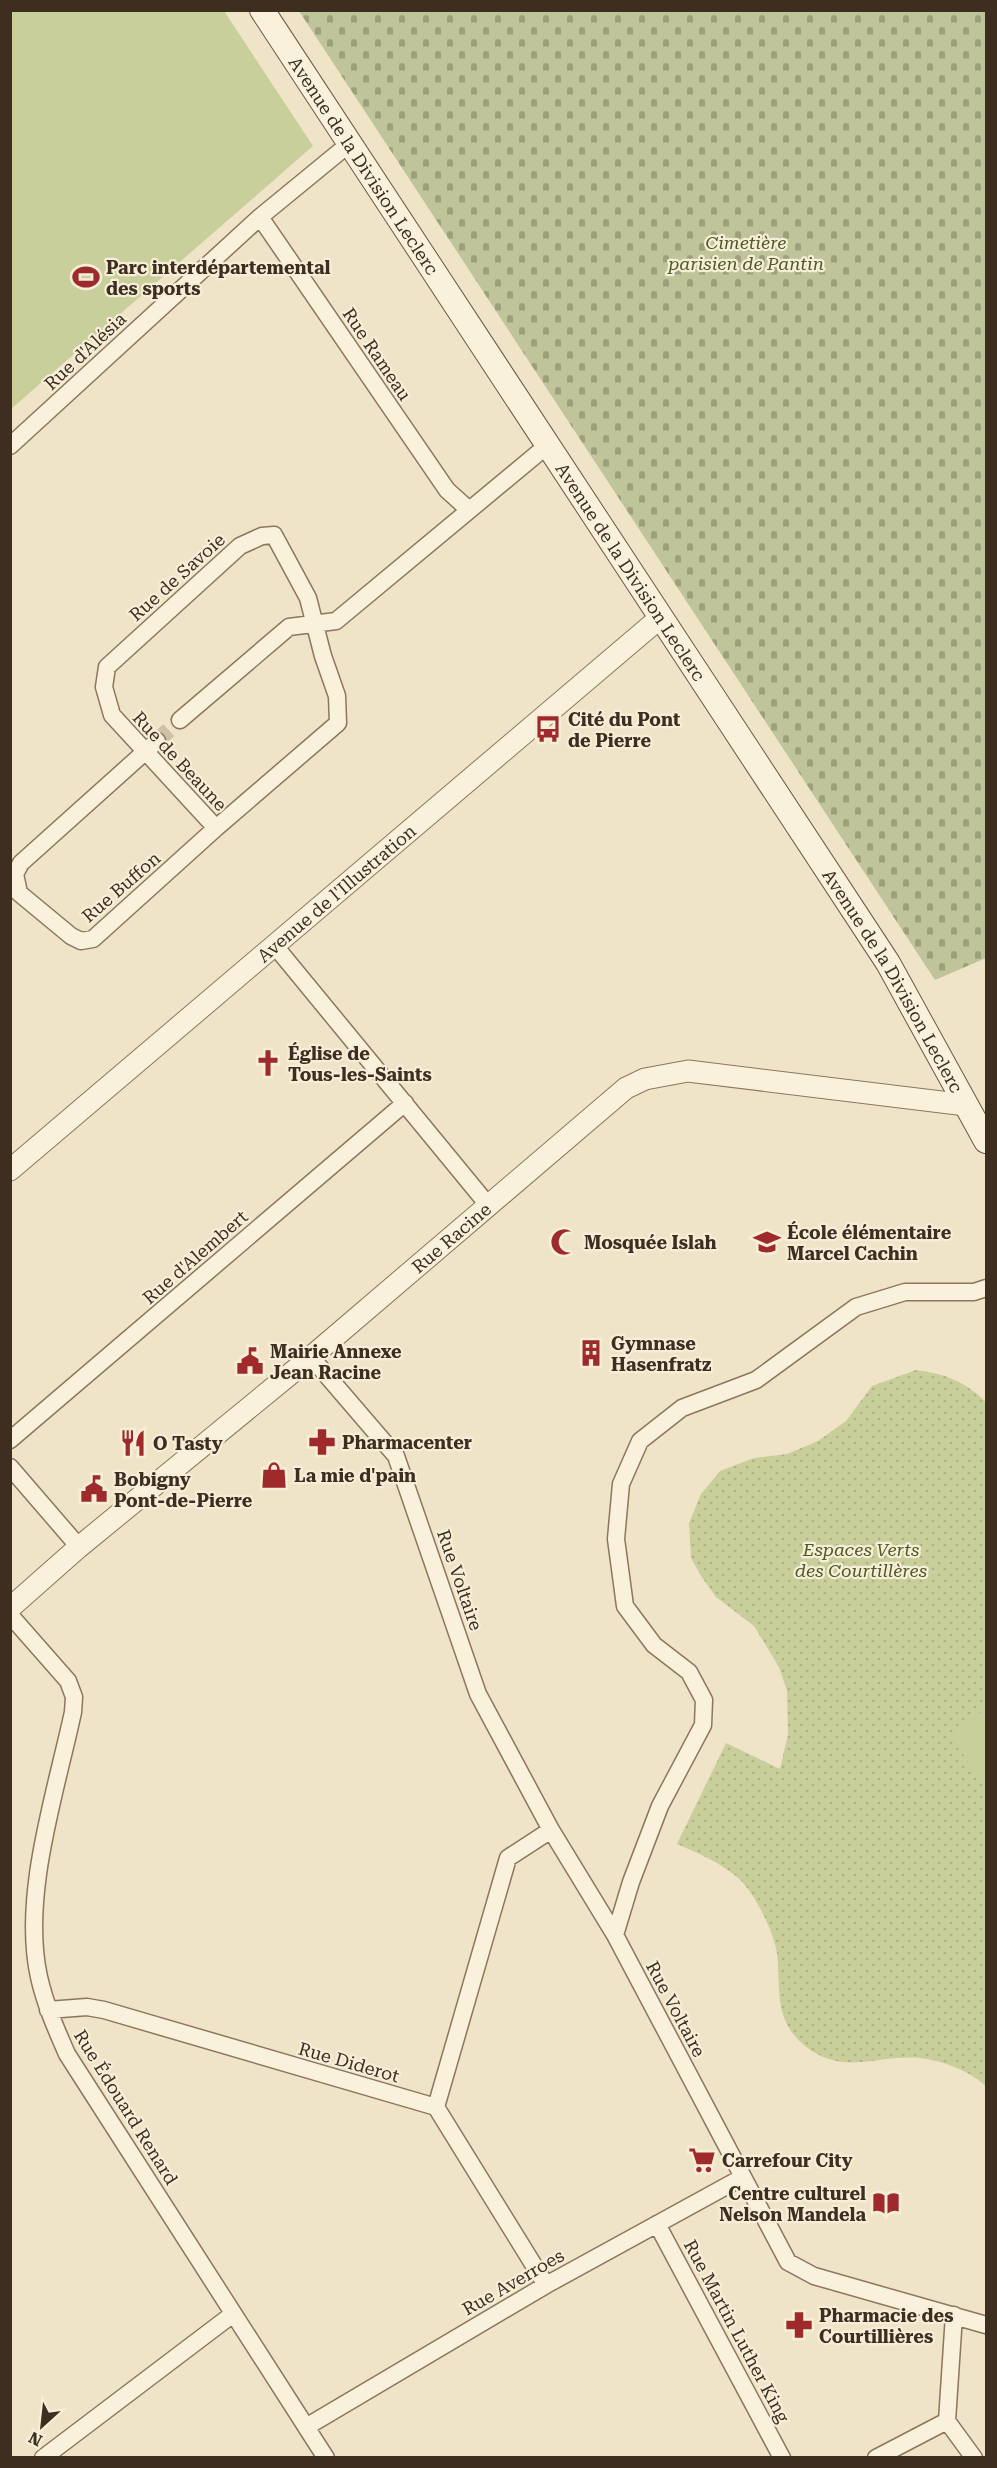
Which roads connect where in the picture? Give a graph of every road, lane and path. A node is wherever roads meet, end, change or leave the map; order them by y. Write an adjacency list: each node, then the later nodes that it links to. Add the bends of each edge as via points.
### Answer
1 (262, 10): 2 (main road, Avenue de la Division Leclerc)
2 (349, 144): 3 (street, Rue d'Alésia); 4 (main road, Avenue de la Division Leclerc)
3 (260, 217): 5 (street, Rue d'Alésia); 6 (street, Rue Rameau, via 447,490)
4 (549, 444): 6 (street); 7 (main road, Avenue de la Division Leclerc)
5 (10, 446)
6 (468, 509): 8 (street, via 336,621)
7 (661, 617): 14 (street, Avenue de l'Illustration); 16 (main road, Avenue de la Division Leclerc, via 888,963)
8 (314, 625): 9 (street, Rue de Savoie, via 308,598 274,535 262,536 240,546 107,667); 10 (street, via 289,627); 12 (street, Rue de Savoie, via 337,696 338,723)
9 (105, 687): 11 (street, Rue de Beaune, via 112,715)
10 (180, 720)
11 (151, 746): 12 (street, Rue de Beaune); 13 (street, via 21,863 15,874)
12 (216, 828): 13 (street, Rue Buffon, via 93,939 81,941 71,936)
13 (15, 897)
14 (275, 946): 15 (street); 18 (street, Avenue de l'Illustration)
15 (405, 1103): 19 (street); 22 (street, Rue d'Alembert)
16 (966, 1105): 17 (main road, Avenue de la Division Leclerc); 19 (street, Rue Racine, via 688,1071 645,1079 626,1088)
17 (987, 1141)
18 (10, 1170)
19 (488, 1205): 21 (street, Rue Racine)
20 (987, 1288): 28 (street, via 974,1292 905,1292 856,1307 756,1380 682,1408 640,1442 621,1484 616,1539 625,1606 654,1645 688,1672 704,1700 703,1725 660,1806)
21 (311, 1357): 24 (street, Rue Racine); 27 (street, Rue Voltaire, via 396,1456 478,1694)
22 (10, 1440)
23 (10, 1467): 24 (street)
24 (79, 1547): 25 (street, Rue Racine)
25 (10, 1608)
26 (10, 1615): 29 (street, Rue Édouard Renard, via 68,1681 74,1697 74,1712 39,1865 35,1908 35,1949)
27 (551, 1830): 28 (street, Rue Voltaire); 30 (street, via 508,1858)
28 (615, 1935): 31 (street, Rue Voltaire)
29 (48, 2010): 30 (street, Rue Diderot, via 104,2010); 34 (street, Rue Édouard Renard, via 67,2054)
30 (436, 2108): 33 (street)
31 (743, 2177): 32 (street, Rue Averroes); 35 (street, Rue Voltaire, via 788,2262 814,2276)
32 (657, 2224): 33 (street, Rue Averroes); 42 (street, Rue Martin Luther King)
33 (546, 2285): 38 (street, Rue Averroes)
34 (233, 2314): 38 (street, Rue Édouard Renard); 39 (street)
35 (954, 2315): 36 (street, Rue Voltaire); 37 (street)
36 (987, 2325)
37 (947, 2421): 43 (street); 44 (street)
38 (306, 2427): 41 (street, Rue Édouard Renard)
39 (62, 2452): 40 (street)
40 (43, 2457)
41 (326, 2457)
42 (782, 2457)
43 (876, 2457)
44 (974, 2457)

